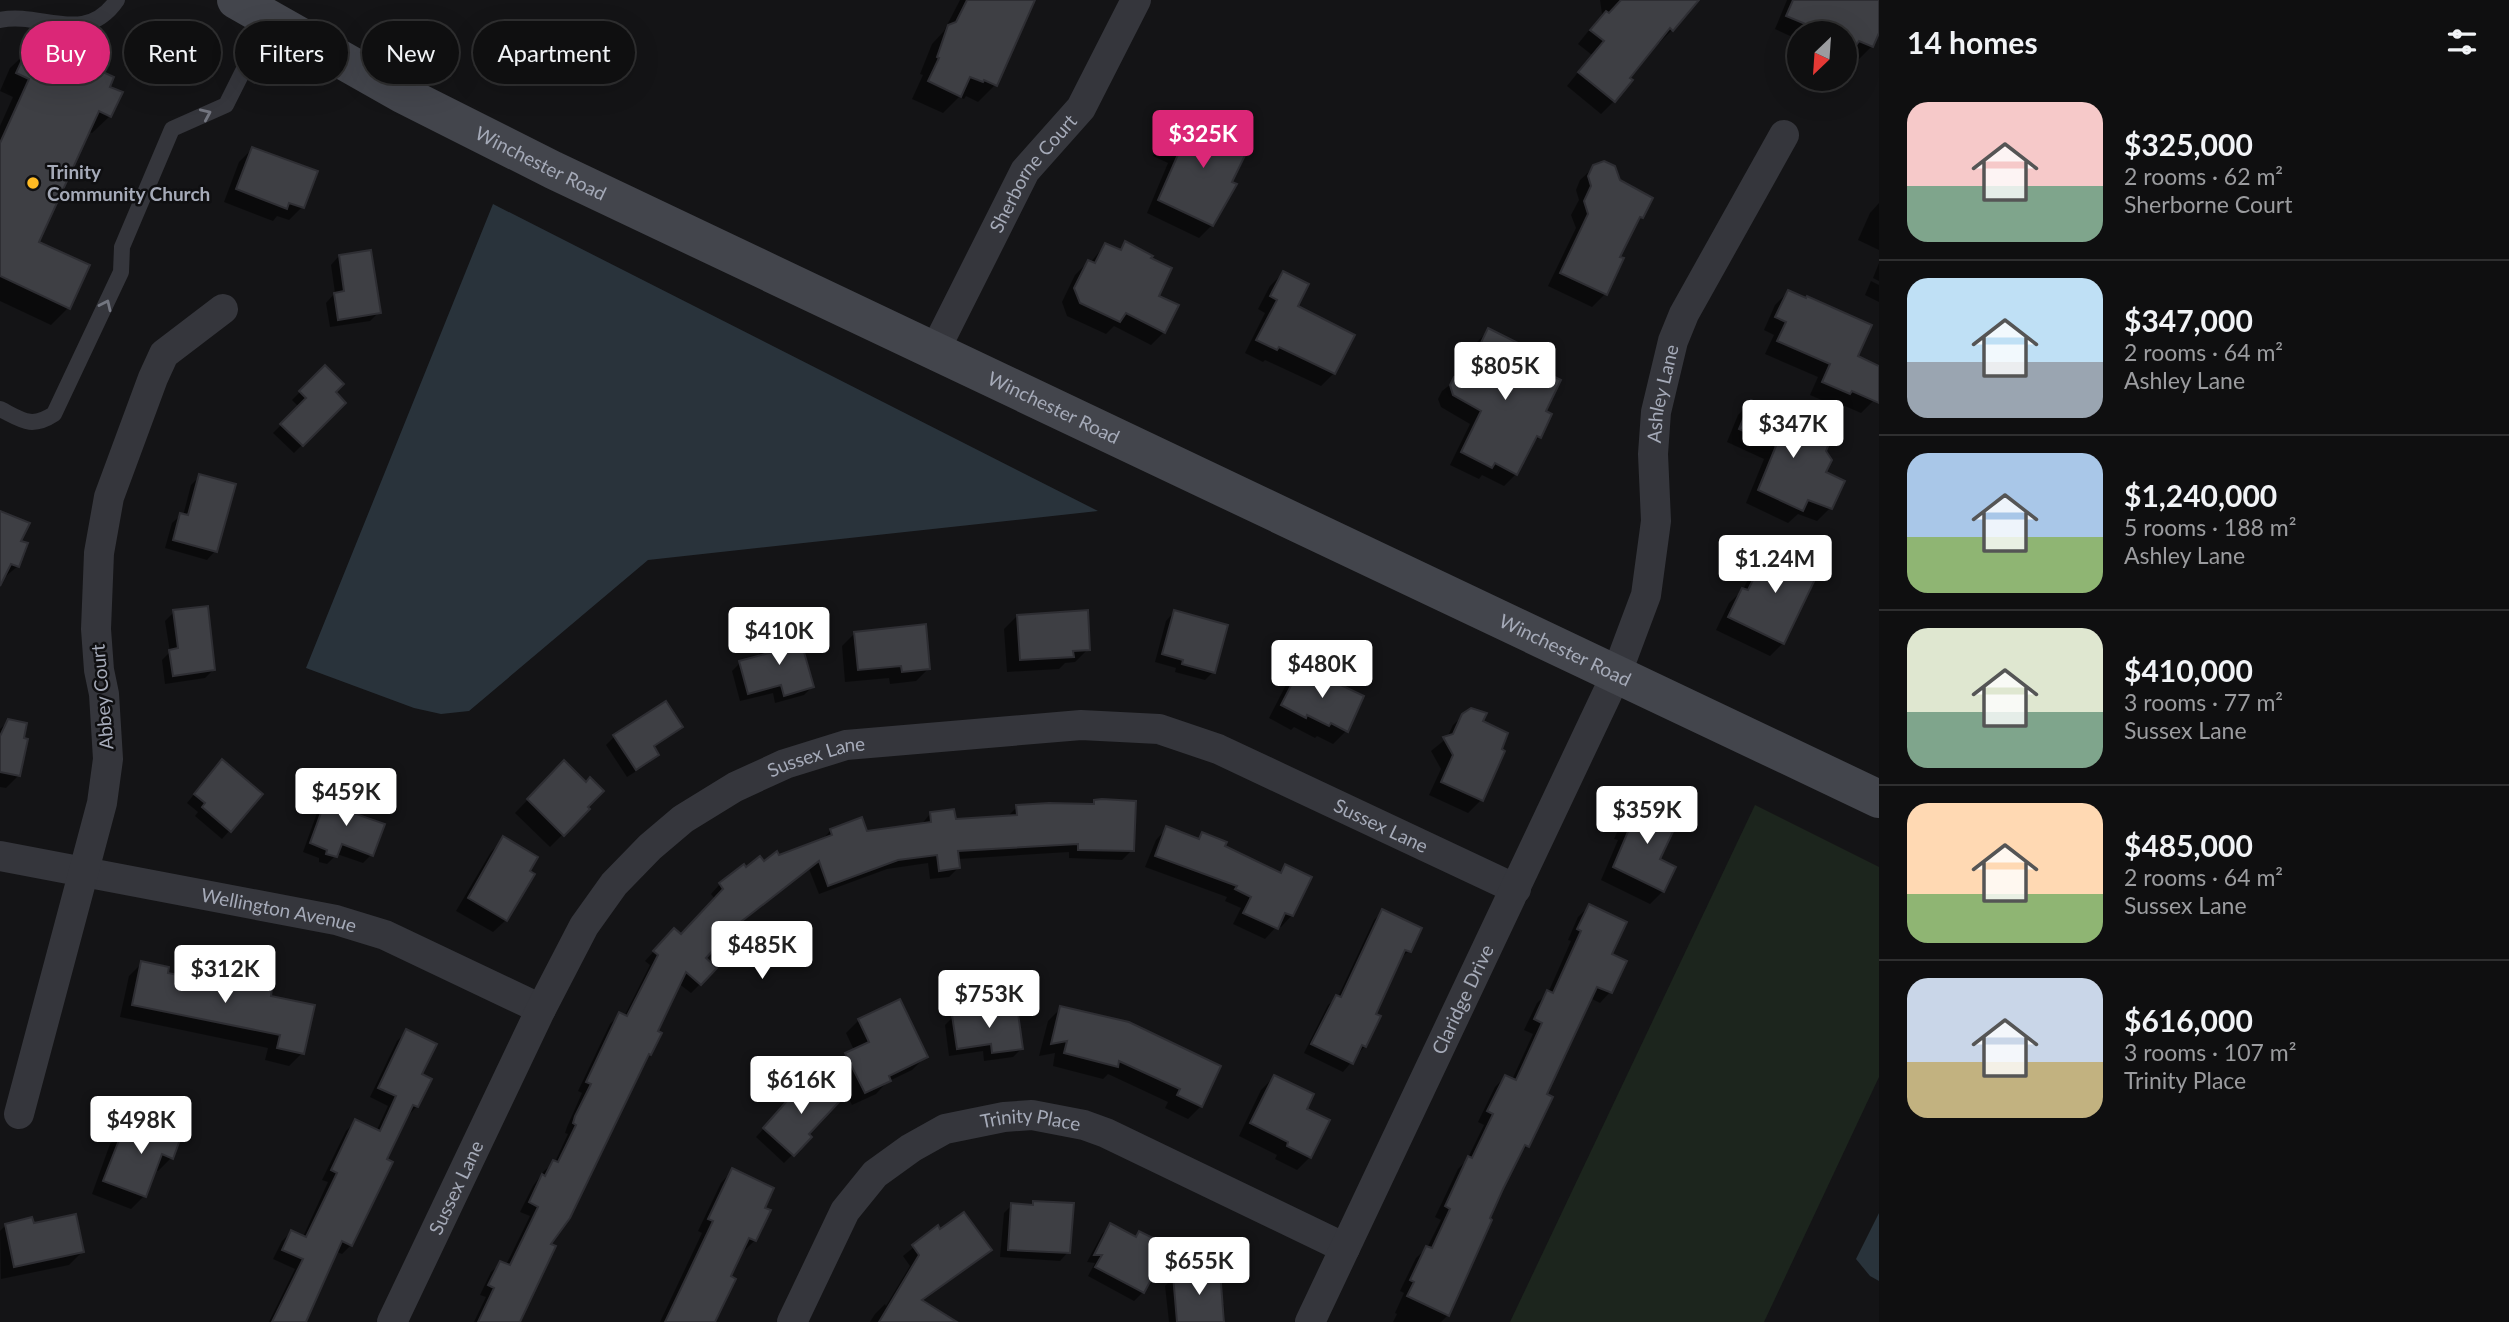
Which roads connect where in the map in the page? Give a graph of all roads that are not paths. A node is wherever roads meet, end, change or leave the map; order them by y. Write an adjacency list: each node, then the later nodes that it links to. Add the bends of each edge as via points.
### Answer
1 (117, 0): 5 (lane, via 94,20 72,27 14,17)
2 (236, 0): 4 (main road, Winchester Road)
3 (1136, 0): 8 (street, Sherborne Court, via 1081,108 1025,172)
4 (269, 19): 8 (main road, Winchester Road, via 402,94 553,170); 9 (lane, one-way to 4, via 29,423 54,414 121,272 122,247 172,129 226,105)
5 (0, 20)
6 (1784, 135): 10 (street, Ashley Lane, via 1673,341 1656,412 1656,521 1646,595)
7 (223, 309): 13 (street, Abbey Court, via 164,354 109,497 99,553 96,629 108,759)
8 (934, 352): 10 (main road, Winchester Road)
9 (0, 409)
10 (1616, 675): 11 (main road, Winchester Road); 14 (street, Claridge Drive)
11 (1879, 799)
12 (0, 856): 13 (street, Wellington Avenue)
13 (84, 873): 15 (street, Wellington Avenue, via 336,920 385,935); 16 (street, Abbey Court)
14 (1516, 889): 15 (street, Sussex Lane, via 1218,749 1159,729 1081,725 846,746 785,764 735,787 666,833 614,884 584,926); 17 (street, Claridge Drive)
15 (541, 1009): 18 (street, Sussex Lane)
16 (19, 1114)
17 (1345, 1248): 19 (street, Trinity Place, via 1106,1133 1032,1115 1004,1117 945,1129 875,1174 845,1211); 20 (street, Claridge Drive)
18 (392, 1322)
19 (792, 1322)
20 (1310, 1322)

